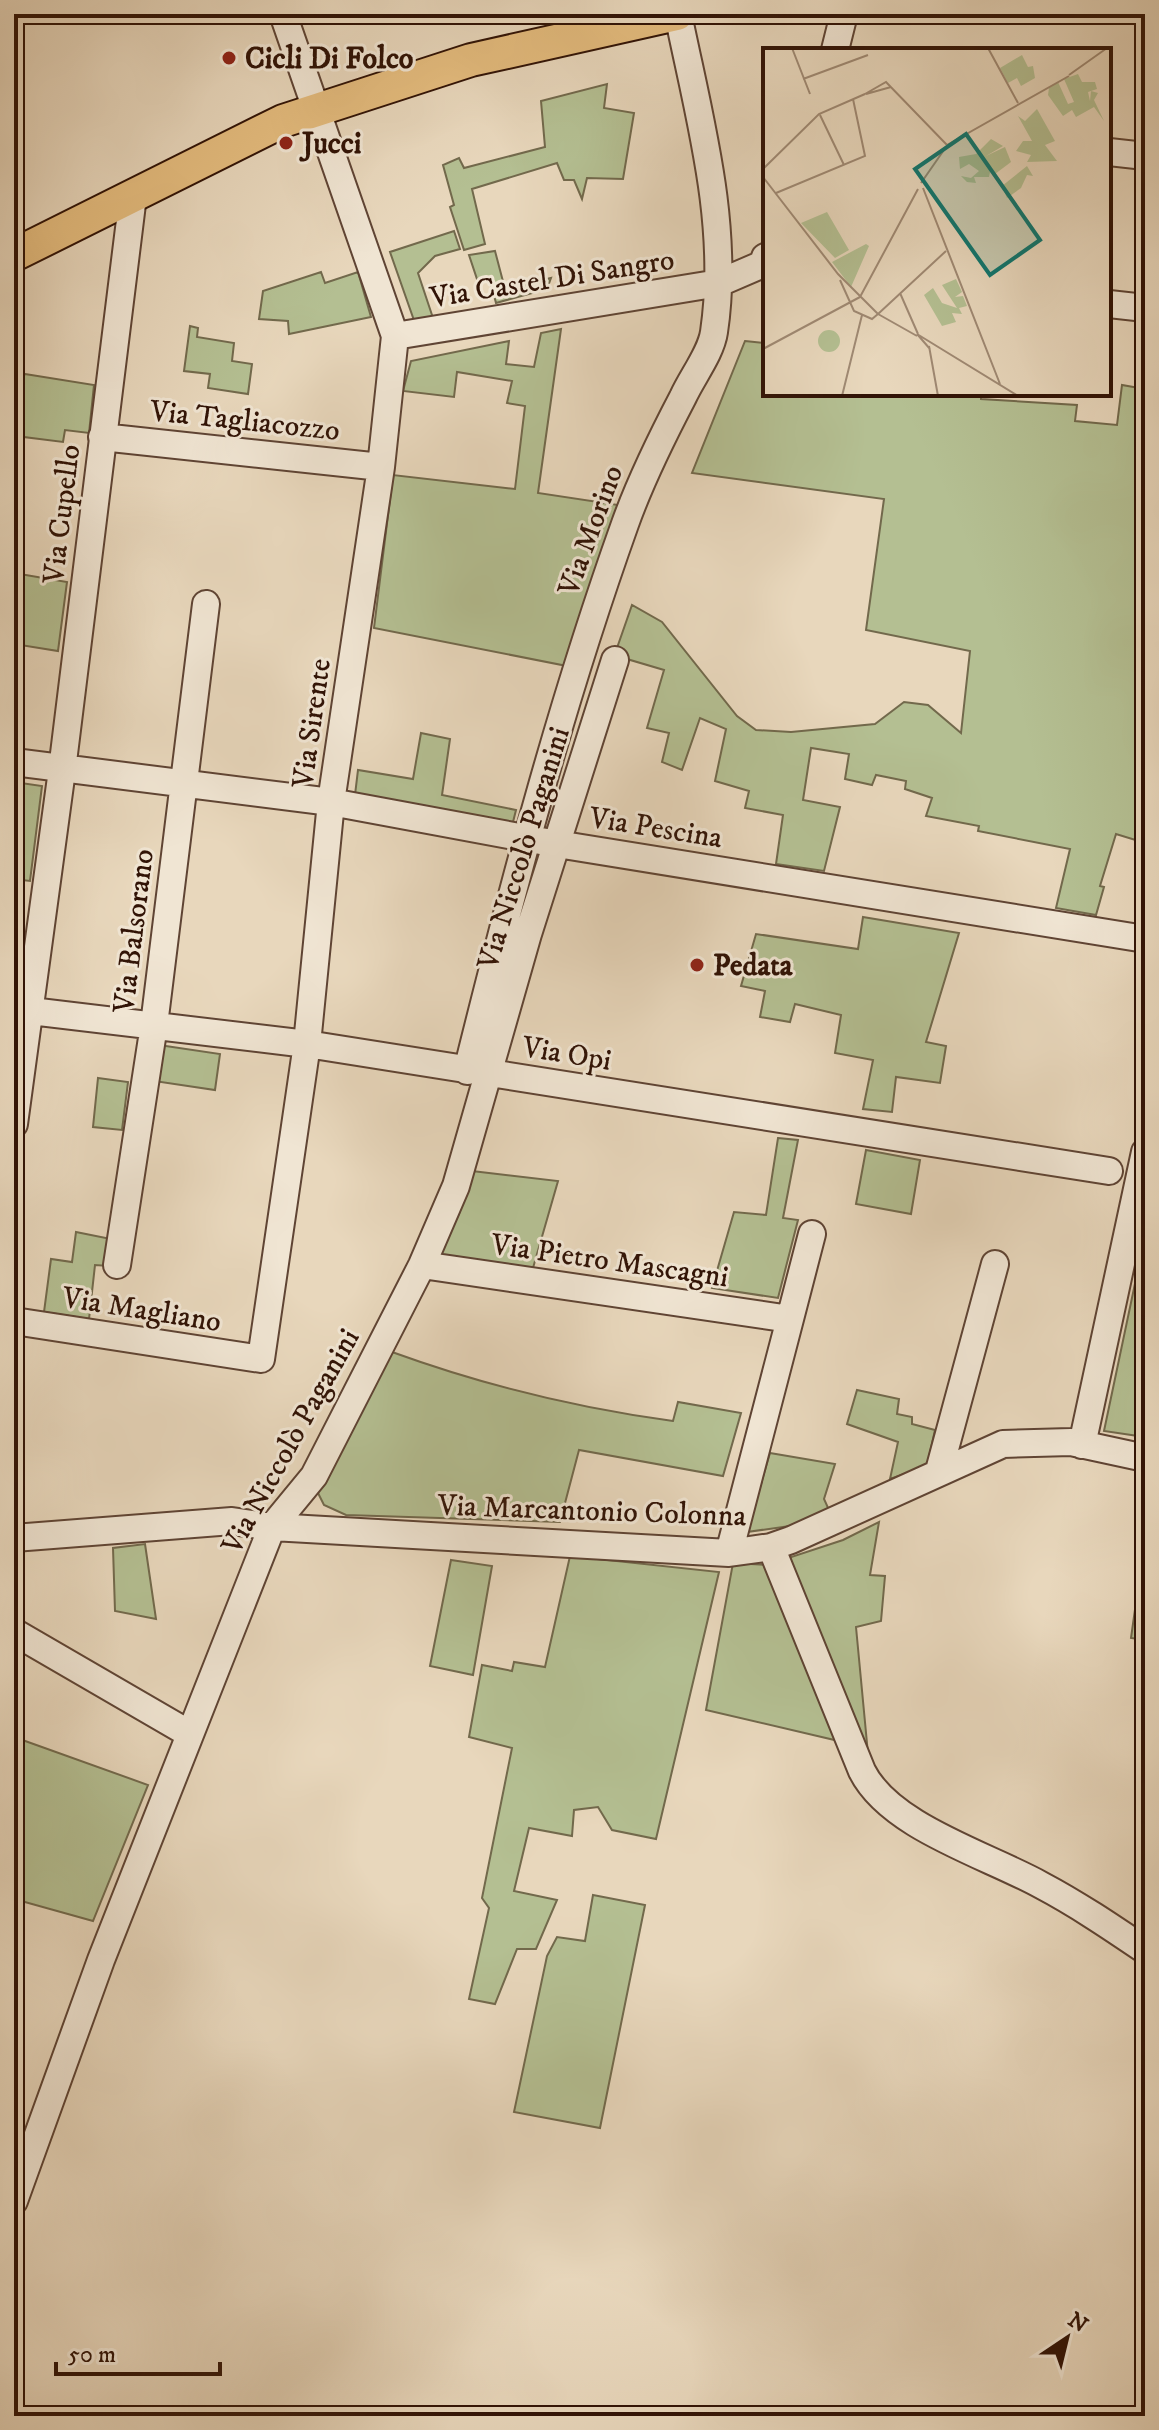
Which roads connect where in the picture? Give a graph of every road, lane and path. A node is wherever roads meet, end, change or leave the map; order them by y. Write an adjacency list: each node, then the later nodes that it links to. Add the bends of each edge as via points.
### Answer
1 (283, 14): 5 (street, Via Sirente)
2 (677, 14): 5 (main road, via 471,60); 11 (street, Via Morino, via 705,138)
3 (844, 14): 4 (street)
4 (836, 48)
5 (317, 108): 8 (main road); 14 (street, Via Sirente)
6 (1111, 152): 7 (street)
7 (1145, 156)
8 (133, 196): 9 (main road); 15 (street, Via Cupello)
9 (14, 255)
10 (763, 262): 11 (street, Via Castel Di Sangro)
11 (719, 283): 14 (street, Via Castel Di Sangro); 23 (street, Via Morino, via 714,336 644,472)
12 (1111, 304): 13 (street)
13 (1145, 308)
14 (395, 336): 16 (street, Via Sirente)
15 (102, 437): 16 (street, Via Tagliacozzo); 20 (street, Via Cupello)
16 (381, 467): 22 (street, Via Sirente)
17 (206, 604): 21 (street, Via Balsorano)
18 (615, 660): 24 (street, Via Niccolò Paganini)
19 (14, 762): 20 (street, Via Pescina)
20 (62, 770): 21 (street, Via Pescina); 26 (street, Via Cupello)
21 (182, 786): 22 (street, Via Pescina); 27 (street, Via Balsorano)
22 (331, 802): 23 (street, Via Pescina); 28 (street, Via Sirente)
23 (524, 838): 24 (street, Via Pescina); 29 (street, Via Morino)
24 (557, 844): 25 (street, Via Pescina); 29 (street, Via Niccolò Paganini, via 504,1015)
25 (1145, 939)
26 (21, 1010): 27 (street, Via Opi); 30 (street, Via Cupello)
27 (154, 1025): 28 (street, Via Opi); 35 (street, Via Balsorano)
28 (307, 1044): 29 (street, Via Opi); 39 (street, Via Sirente)
29 (479, 1072): 32 (street, Via Opi); 36 (street, Via Niccolò Paganini, via 456,1186)
30 (14, 1124)
31 (1145, 1152): 40 (street)
32 (1109, 1171)
33 (812, 1234): 37 (street)
34 (995, 1264): 42 (street)
35 (117, 1265)
36 (422, 1265): 37 (street, Via Pietro Mascagni); 43 (street, Via Niccolò Paganini, via 314,1476)
37 (790, 1319): 46 (street)
38 (14, 1321): 39 (street, Via Magliano)
39 (261, 1359)
40 (1082, 1445): 41 (street, Via Marcantonio Colonna); 42 (street, Via Marcantonio Colonna, via 1003,1444)
41 (1145, 1458)
42 (939, 1471): 45 (street, Via Marcantonio Colonna)
43 (272, 1527): 44 (street, Via Marcantonio Colonna, via 232,1521); 46 (street, Via Marcantonio Colonna); 48 (street, Via Niccolò Paganini)
44 (14, 1538)
45 (771, 1547): 46 (street, Via Marcantonio Colonna); 49 (street, via 862,1771 877,1795 918,1823 1069,1901)
46 (729, 1553)
47 (14, 1632): 48 (street)
48 (188, 1733): 50 (street, Via Niccolò Paganini)
49 (1145, 1950)
50 (14, 2201)

